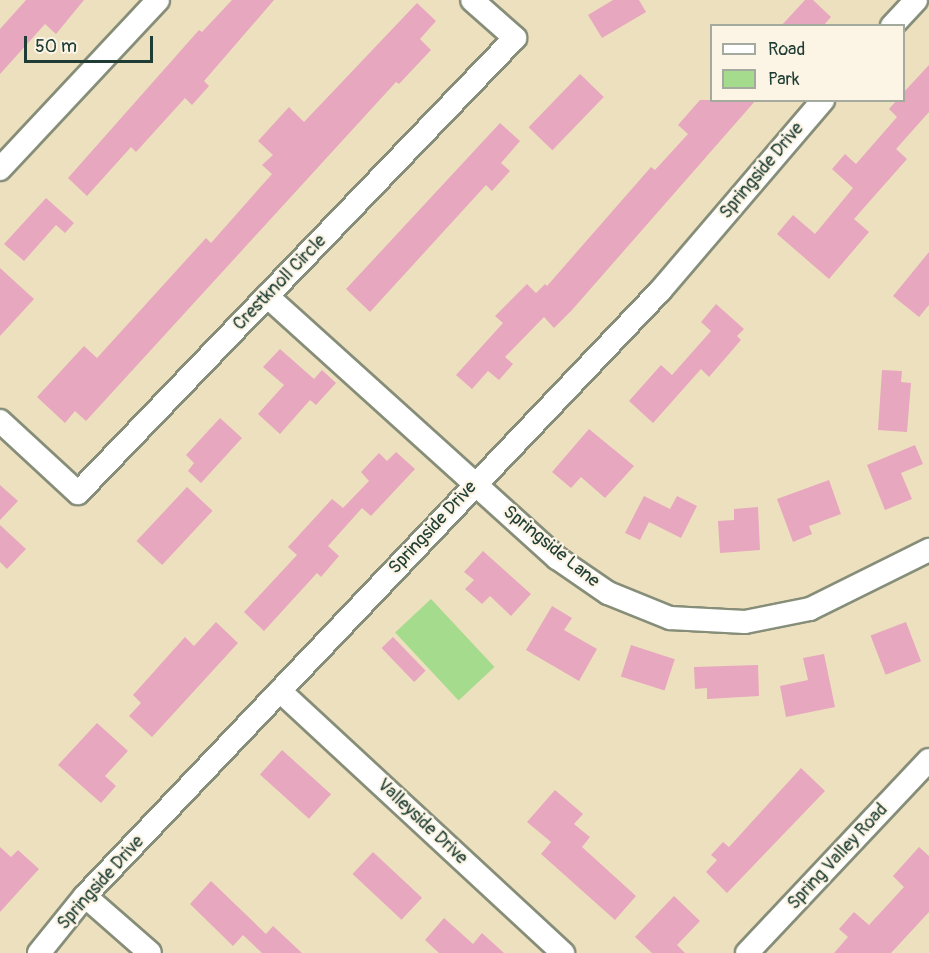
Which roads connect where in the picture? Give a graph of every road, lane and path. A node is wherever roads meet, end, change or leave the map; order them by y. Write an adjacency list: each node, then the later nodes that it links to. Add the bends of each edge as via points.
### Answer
1 (158, 0): 6 (street)
2 (472, 0): 7 (street, Crestknoll Circle, via 515,38)
3 (916, 0): 4 (street)
4 (894, 24)
5 (821, 102): 9 (street, Springside Drive, via 660,291)
6 (0, 169)
7 (267, 296): 8 (street, Crestknoll Circle, via 78,493); 9 (street, Springside Lane)
8 (0, 421)
9 (475, 484): 10 (street, Springside Lane, via 557,558 608,593 670,618 745,621 810,609); 11 (street, Springside Drive)
10 (929, 550)
11 (280, 692): 13 (street, Springside Drive); 16 (street, Valleyside Drive)
12 (929, 760): 17 (street, Spring Valley Road)
13 (85, 896): 14 (street, Springside Drive); 15 (street)
14 (39, 953)
15 (150, 953)
16 (563, 953)
17 (747, 953)

